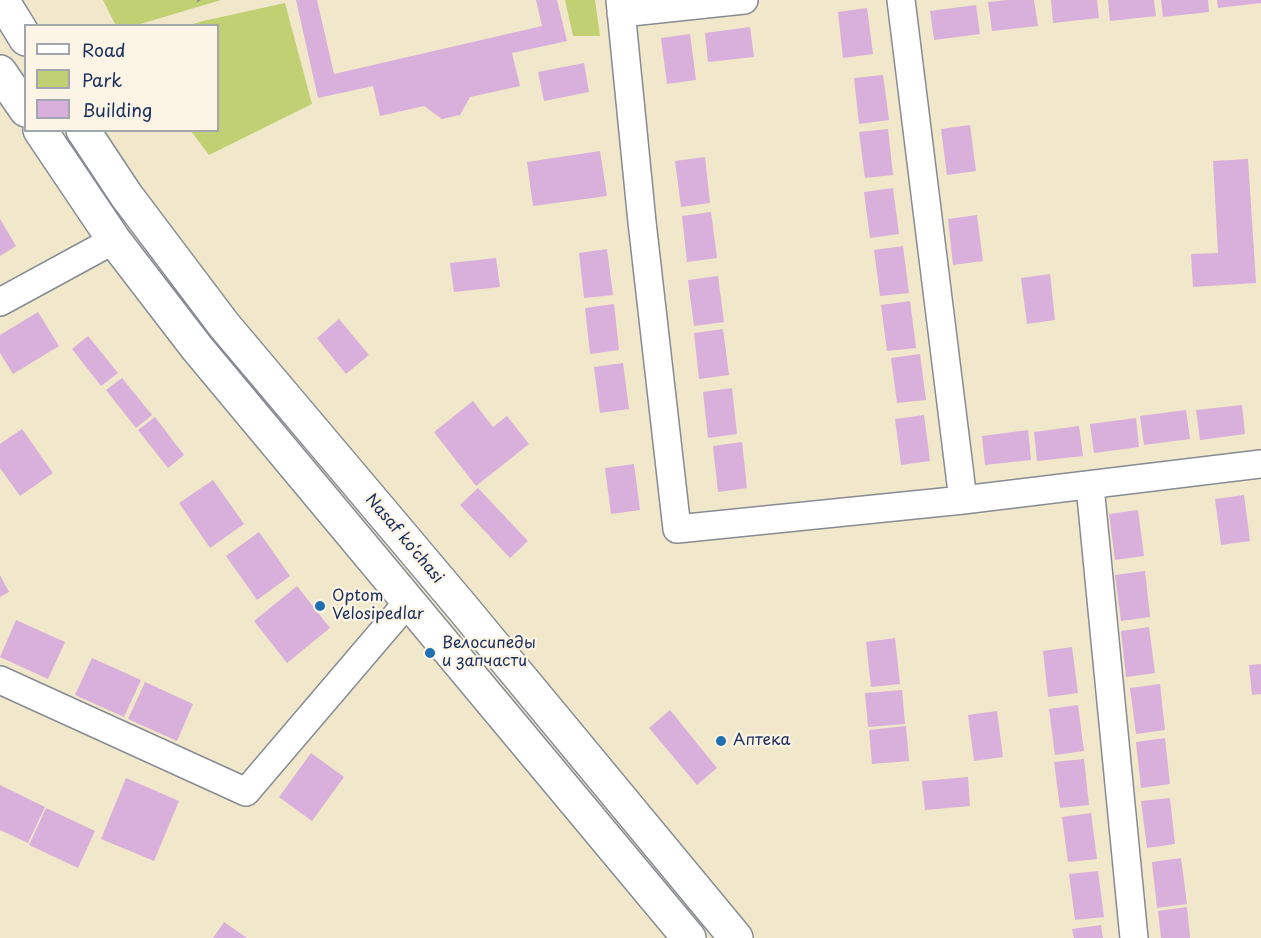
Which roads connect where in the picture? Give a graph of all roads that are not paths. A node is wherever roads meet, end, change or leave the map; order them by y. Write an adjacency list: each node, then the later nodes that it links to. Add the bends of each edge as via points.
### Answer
1 (2, 0): 5 (main road)
2 (744, 0): 4 (street)
3 (901, 0): 14 (street)
4 (621, 7): 14 (street, via 677,529)
5 (24, 36)
6 (0, 72): 7 (main road)
7 (24, 107)
8 (41, 132): 10 (main road)
9 (84, 132): 18 (main road, Nasaf ko‘chasi, via 126,195 224,325)
10 (114, 240): 11 (street); 15 (main road, via 196,348)
11 (0, 302)
12 (1261, 464): 13 (street)
13 (1090, 486): 14 (street); 19 (street)
14 (963, 500)
15 (408, 602): 16 (street, via 246,792); 17 (main road)
16 (0, 680)
17 (689, 938)
18 (736, 938)
19 (1134, 938)

